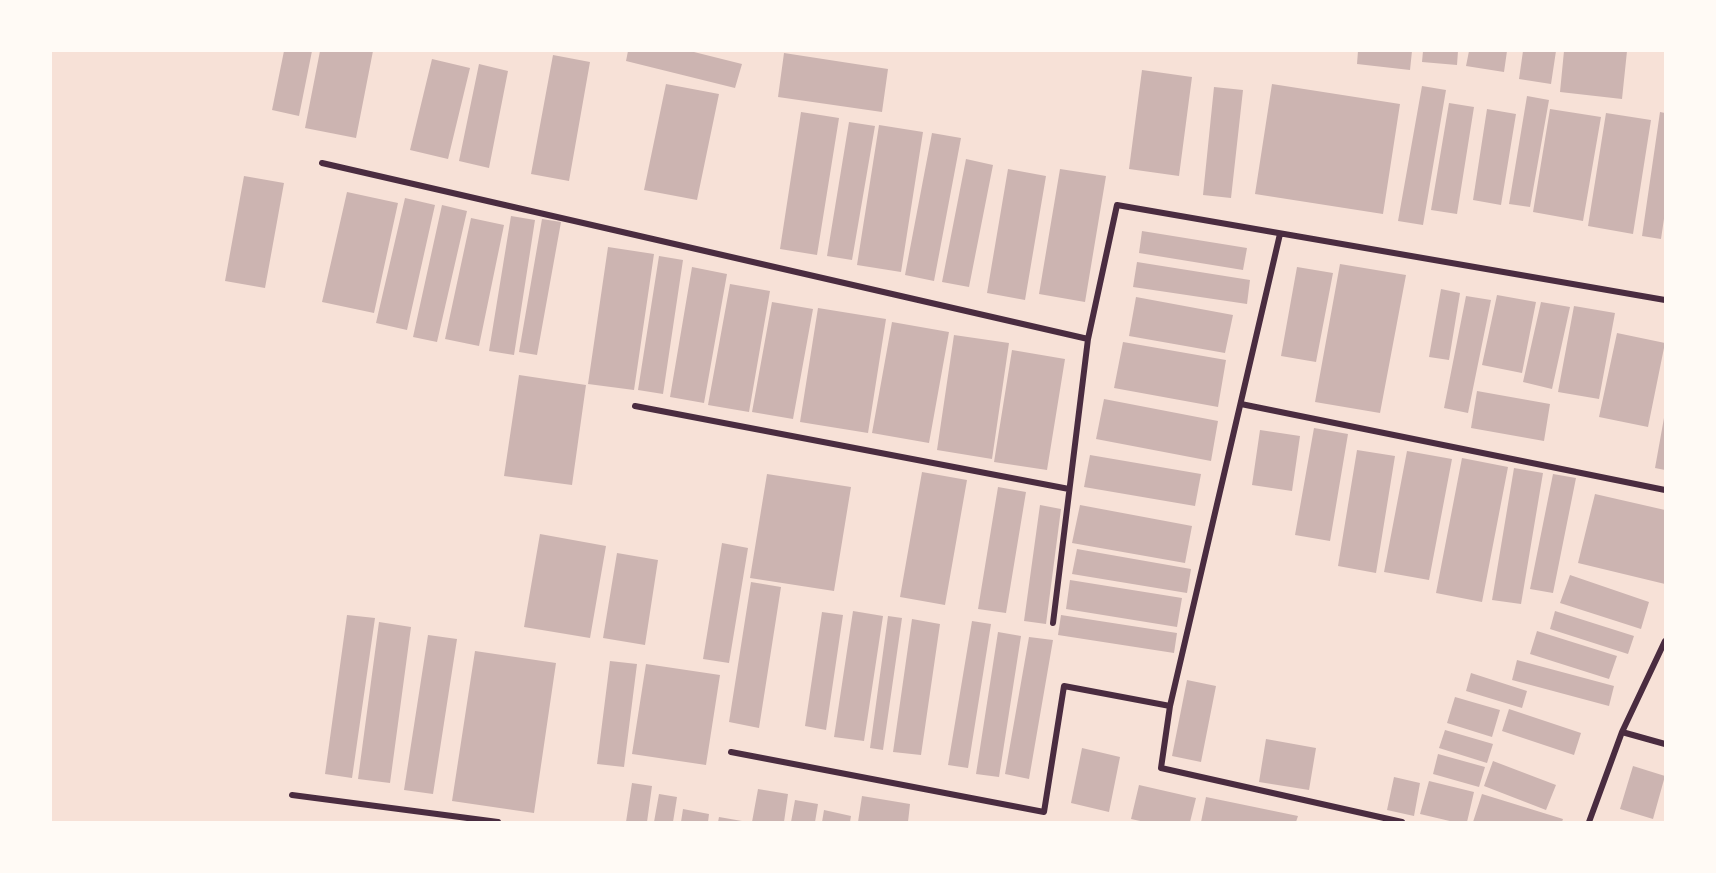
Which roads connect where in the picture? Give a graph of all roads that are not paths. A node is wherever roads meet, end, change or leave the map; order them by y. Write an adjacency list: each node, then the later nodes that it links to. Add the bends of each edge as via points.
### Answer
1 (322, 163): 4 (street)
2 (1280, 234): 3 (street); 4 (street, via 1117,205); 5 (street)
3 (1665, 300)
4 (1088, 339): 7 (street)
5 (1240, 404): 8 (street); 11 (street)
6 (635, 406): 7 (street)
7 (1069, 489): 9 (street)
8 (1665, 490)
9 (1053, 623)
10 (1665, 641): 12 (street)
11 (1170, 706): 14 (street, via 1064,686 1044,812); 17 (street, via 1161,768)
12 (1622, 732): 13 (street); 18 (street)
13 (1665, 744)
14 (731, 752)
15 (292, 795): 16 (street)
16 (498, 822)
17 (1402, 822)
18 (1589, 822)

